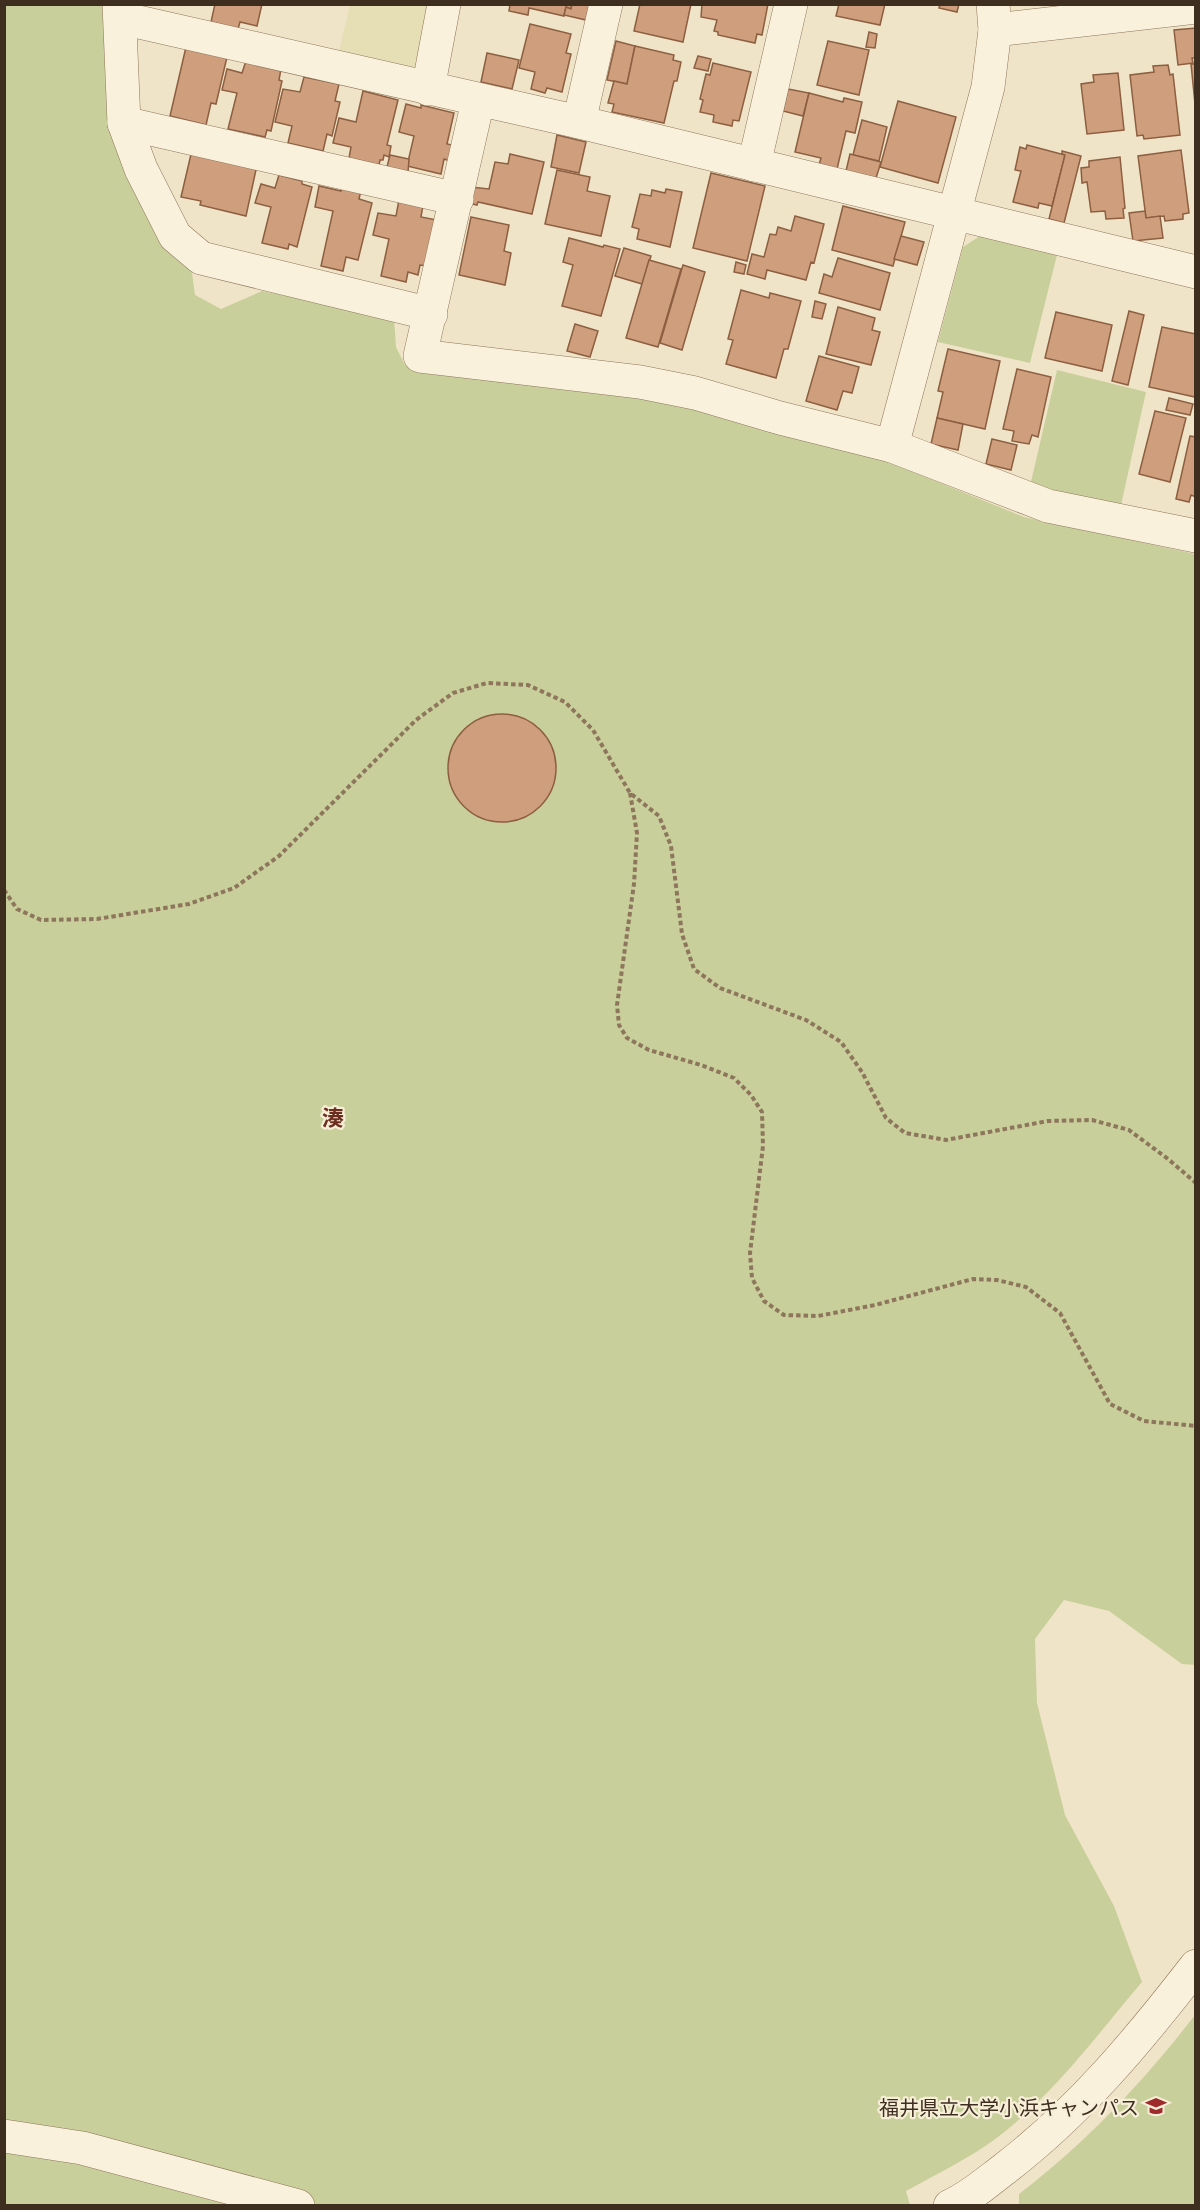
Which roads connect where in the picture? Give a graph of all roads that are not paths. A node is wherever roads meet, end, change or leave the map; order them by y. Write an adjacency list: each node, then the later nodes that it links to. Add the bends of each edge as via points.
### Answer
1 (444, 4): 7 (street)
2 (606, 4): 9 (street)
3 (791, 4): 11 (street)
4 (1196, 7): 6 (street)
5 (120, 11): 7 (street); 10 (street)
6 (994, 17): 13 (street, via 988,87)
7 (428, 89): 8 (street)
8 (478, 100): 9 (street); 12 (street)
9 (579, 122): 11 (street)
10 (124, 123): 12 (street); 15 (street, via 141,169 175,236 201,258)
11 (754, 165): 13 (street)
12 (457, 199): 15 (street)
13 (955, 214): 14 (street); 16 (street)
14 (1196, 272)
15 (430, 314): 16 (street, via 420,356 640,381)
16 (892, 446): 17 (street, via 1048,506)
17 (1196, 536)
18 (1196, 1966): 21 (street, via 1078,2106 1020,2157 965,2199)
19 (4, 2136): 20 (street, via 82,2148)
20 (298, 2205)
21 (950, 2205)

